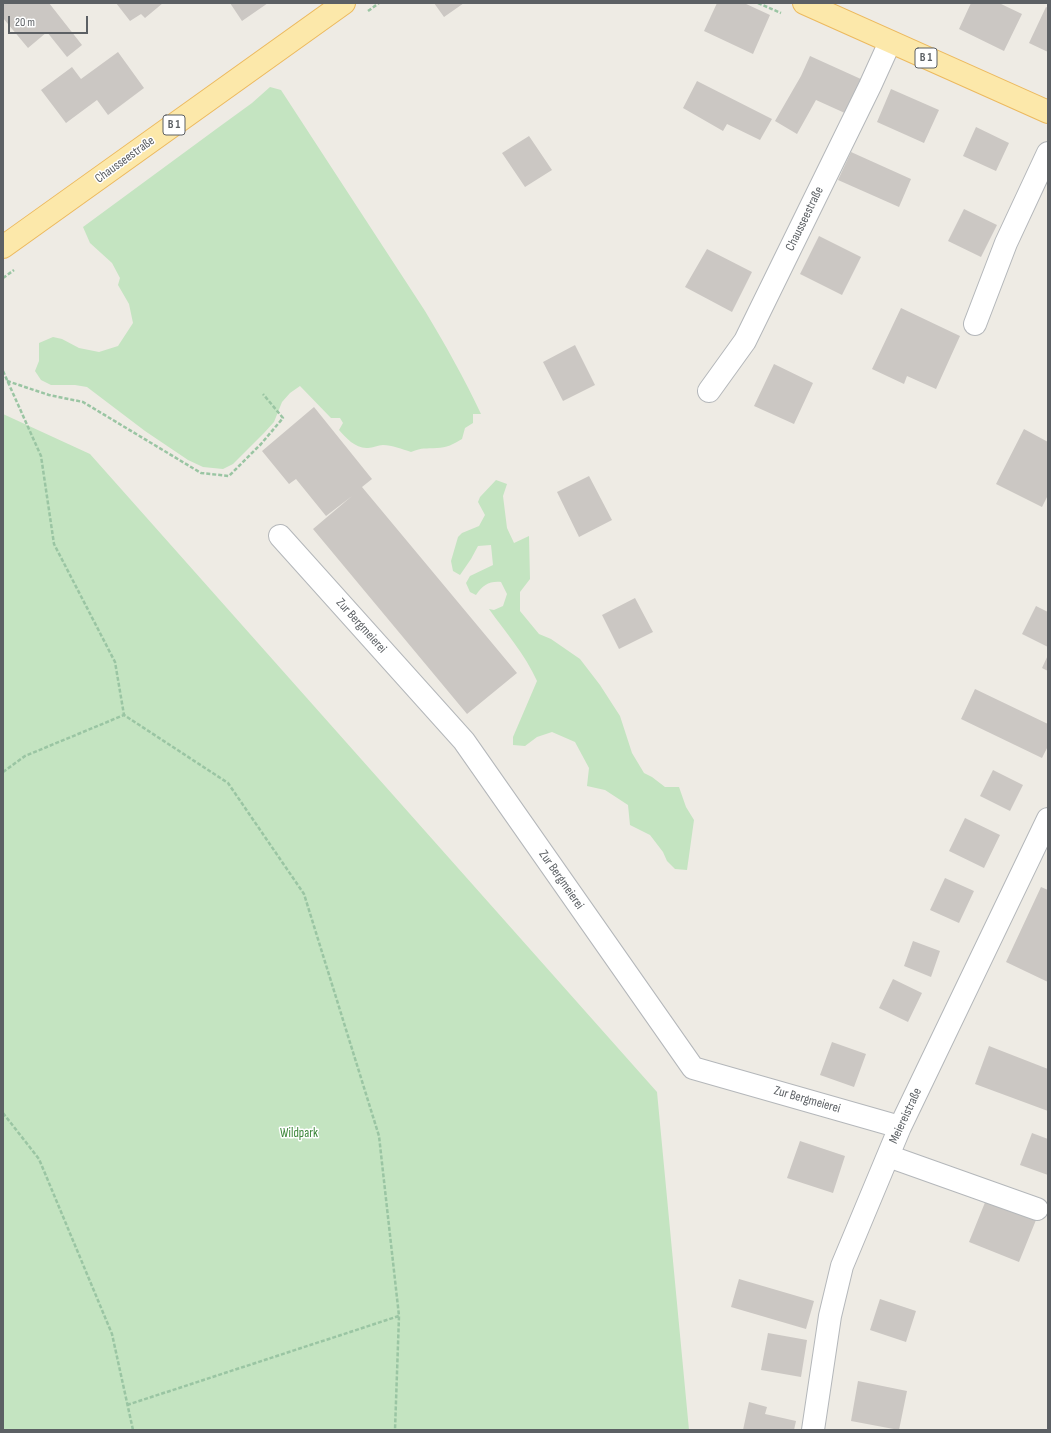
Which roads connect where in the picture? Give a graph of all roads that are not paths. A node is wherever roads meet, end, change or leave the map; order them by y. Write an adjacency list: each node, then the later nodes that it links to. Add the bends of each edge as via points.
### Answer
1 (344, 3): 6 (main road, Chausseestraße / B 1)
2 (804, 3): 3 (main road, B 1)
3 (890, 42): 4 (main road, B 1); 8 (street, Chausseestraße, via 745,341)
4 (1048, 112)
5 (1048, 153): 7 (street, via 1006,243)
6 (3, 247)
7 (975, 324)
8 (709, 391)
9 (280, 536): 11 (street, Zur Bergmeierei, via 464,740 693,1068)
10 (1048, 819): 11 (street, Meiereistraße)
11 (900, 1127): 12 (street, Meiereistraße)
12 (888, 1156): 13 (street); 14 (street, Meiereistraße, via 842,1266 830,1316)
13 (1037, 1209)
14 (813, 1430)

